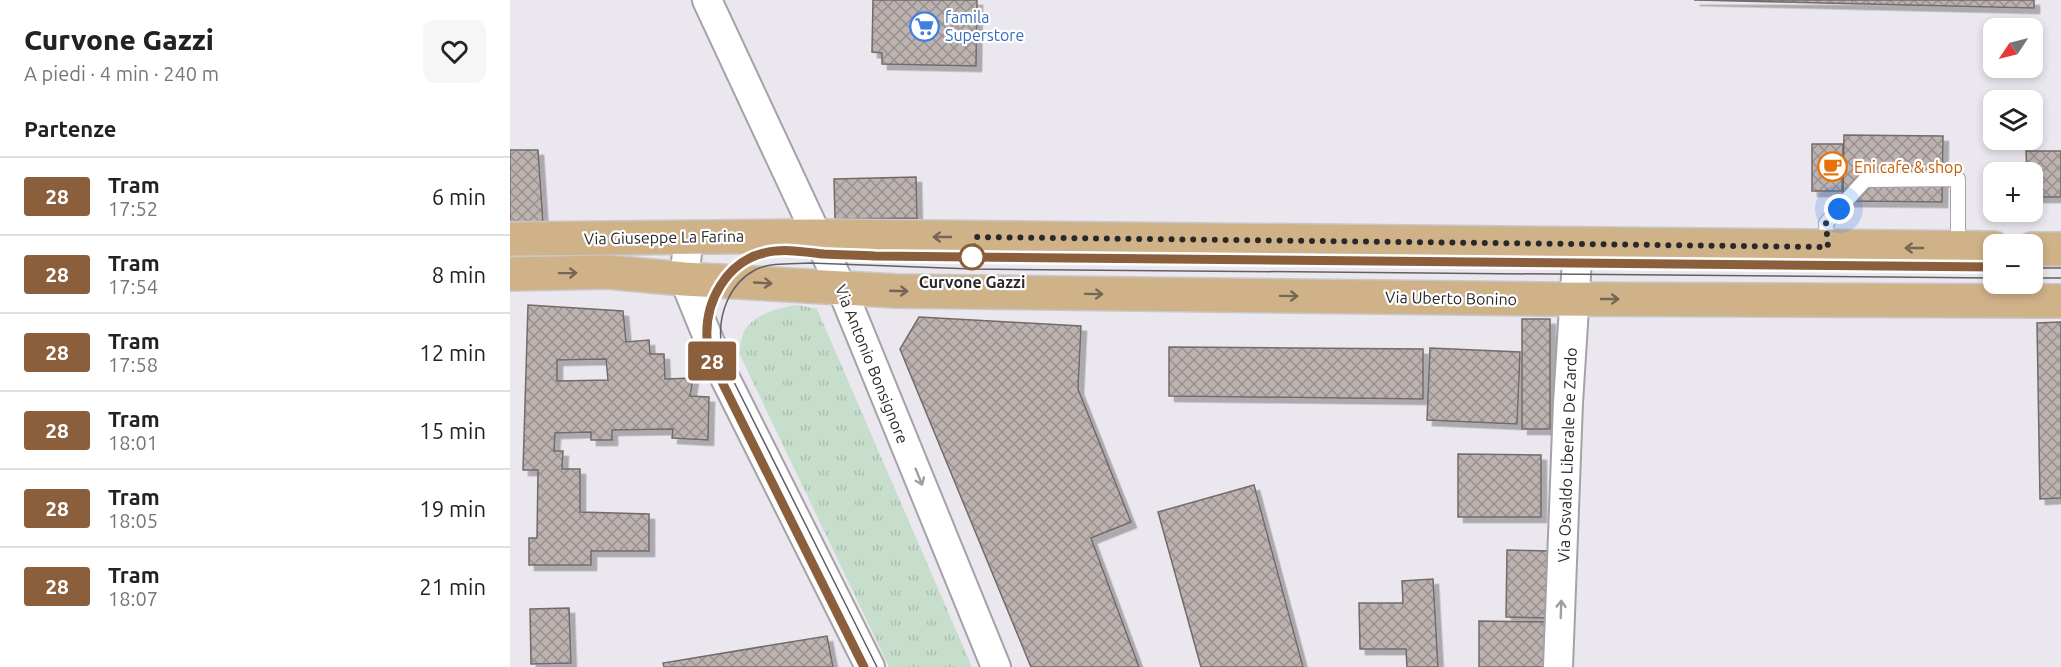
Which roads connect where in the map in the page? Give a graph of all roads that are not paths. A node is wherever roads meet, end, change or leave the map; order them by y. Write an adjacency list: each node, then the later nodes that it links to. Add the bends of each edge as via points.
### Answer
1 (707, 0): 3 (street, Via Antonio Bonsignore)
2 (689, 236): 3 (main road, Via Giuseppe La Farina); 4 (main road, Via Giuseppe La Farina); 12 (street)
3 (818, 236): 5 (main road, one-way to 3); 13 (street, Via Antonio Bonsignore)
4 (510, 239)
5 (1578, 244): 6 (main road); 14 (street, Via Osvaldo Liberale De Zardo)
6 (1828, 247): 7 (main road, one-way to 6); 7 (lane, via 1826,223 1865,180 1958,179)
7 (1958, 248): 8 (main road)
8 (1983, 248)
9 (2043, 249): 10 (main road)
10 (2061, 249)
11 (510, 274): 12 (main road, Via Giuseppe La Farina, one-way to 12, via 608,272)
12 (684, 279): 13 (main road, Via Giuseppe La Farina, one-way to 13); 16 (street, via 722,372)
13 (841, 287): 14 (main road, Via Uberto Bonino, one-way to 14, via 896,291); 17 (street, Via Antonio Bonsignore, one-way to 17)
14 (1575, 299): 15 (main road, Via Uberto Bonino, one-way to 15); 18 (street, Via Osvaldo Liberale De Zardo, one-way to 14)
15 (2061, 301)
16 (870, 667)
17 (996, 667)
18 (1558, 667)

